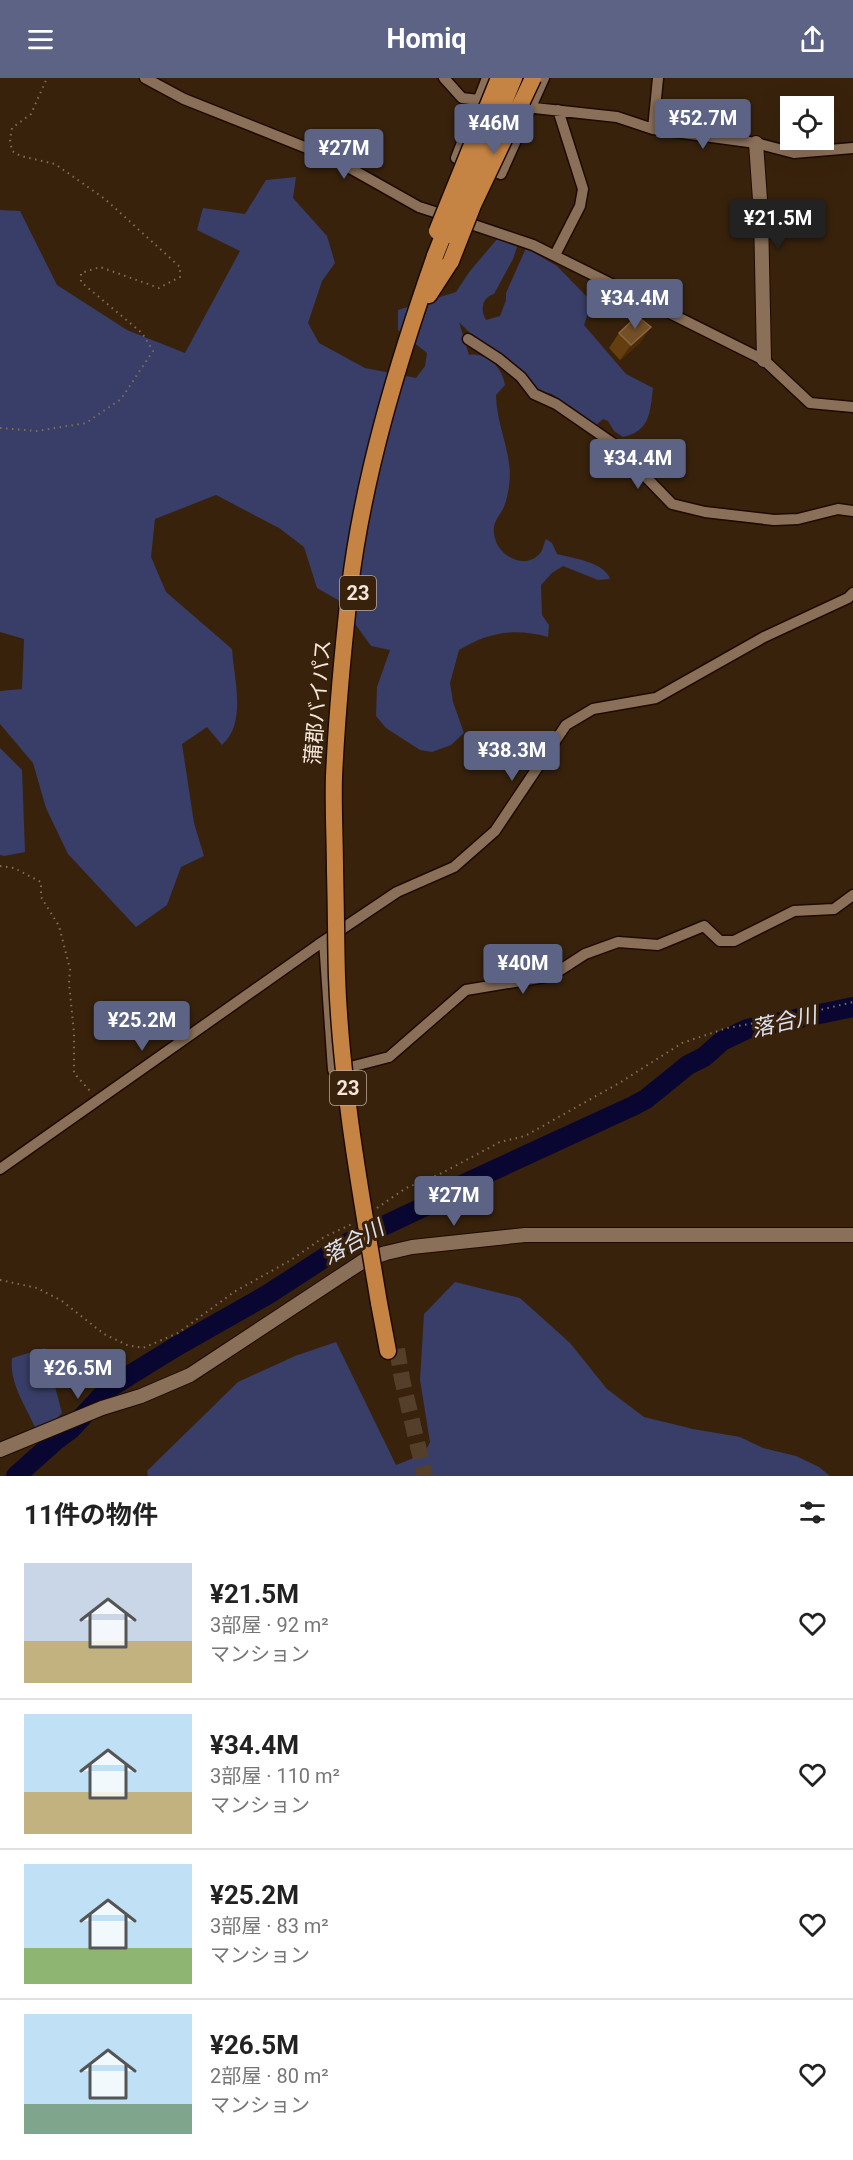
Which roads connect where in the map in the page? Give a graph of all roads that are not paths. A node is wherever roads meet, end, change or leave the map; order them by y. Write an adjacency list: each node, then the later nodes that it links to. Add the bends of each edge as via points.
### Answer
1 (146, 78): 16 (street, via 184,99 332,158 419,207)
2 (444, 78): 10 (street, via 462,98)
3 (487, 78): 10 (street)
4 (499, 78): 17 (highway, bridge)
5 (506, 78): 17 (highway, bridge)
6 (514, 78): 17 (highway, bridge)
7 (534, 78): 17 (highway, bridge, via 478,196)
8 (544, 78): 11 (street)
9 (658, 78): 13 (street)
10 (478, 99): 11 (street); 11 (street, via 456,158 501,174)
11 (530, 108): 12 (street)
12 (558, 110): 13 (street, via 617,117); 16 (street, via 583,189 580,206)
13 (653, 129): 14 (street)
14 (756, 142): 15 (street, via 794,153); 19 (street)
15 (853, 148)
16 (555, 255): 19 (street)
17 (439, 257): 23 (highway, 蒲郡バイパス / 23, via 378,477 359,583 347,692); 23 (highway, 蒲郡バイパス / 23, via 412,321 390,393 351,584 334,778)
18 (468, 339): 21 (street, via 514,371 534,394 556,404 614,444 672,504 774,520 798,519 838,509)
19 (764, 360): 20 (street, via 810,403)
20 (853, 407)
21 (853, 511)
22 (853, 593): 25 (street, via 764,637 656,698 593,710 566,725 495,831 454,867 397,892)
23 (339, 872): 28 (highway, 蒲郡バイパス / 23, bridge, via 337,978 343,1052 358,1172)
24 (853, 895): 25 (street, via 834,909 794,910 735,941 720,941 704,926 658,945 618,942 585,954 551,976 466,990 389,1057 335,1071)
25 (324, 941): 26 (street)
26 (0, 1169)
27 (853, 1235): 29 (street, via 525,1236 386,1252 365,1260 190,1375)
28 (392, 1350)
29 (0, 1450)

